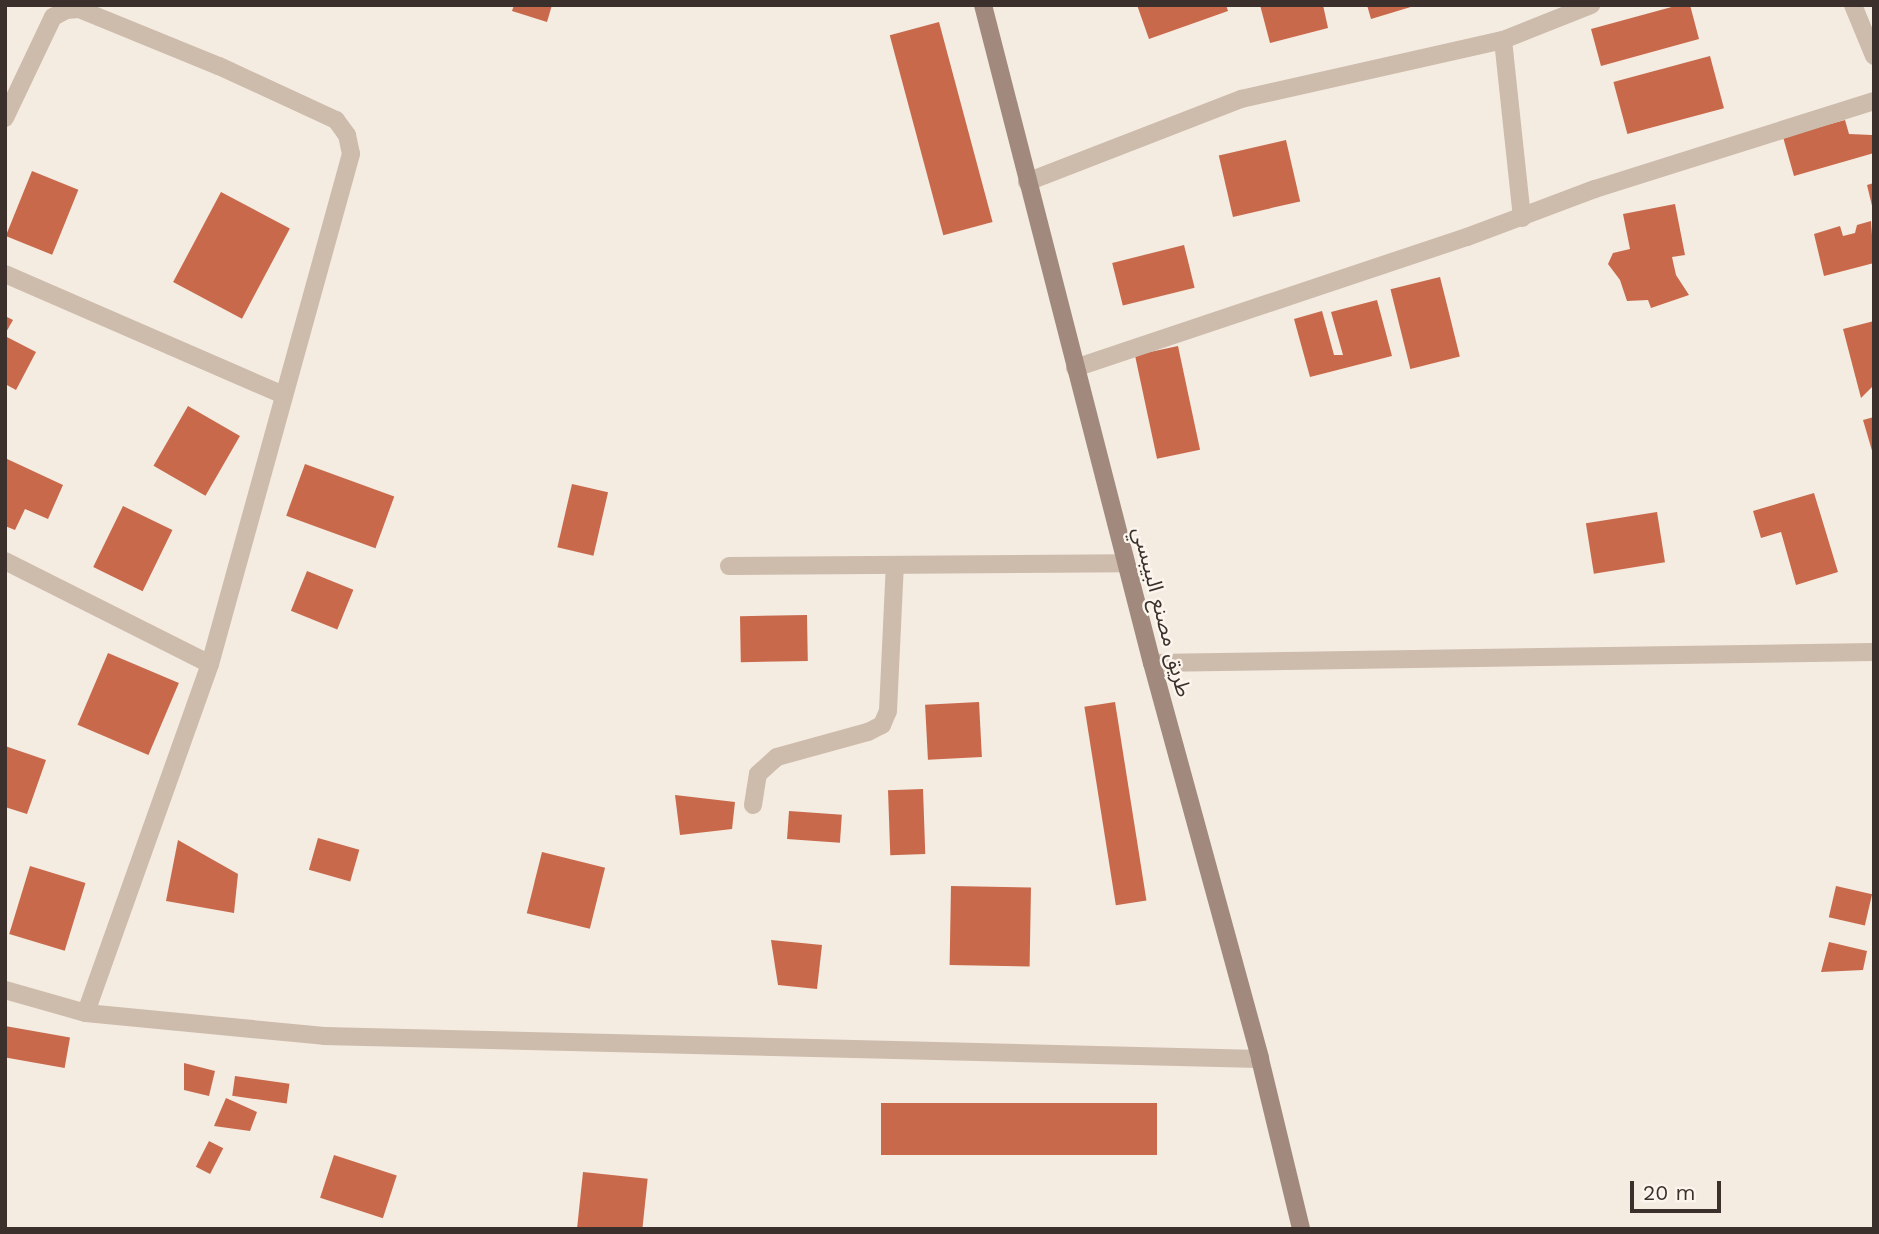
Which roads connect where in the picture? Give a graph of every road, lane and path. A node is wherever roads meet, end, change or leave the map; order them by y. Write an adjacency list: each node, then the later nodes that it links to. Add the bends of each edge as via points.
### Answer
1 (983, 5): 8 (main road, طريق مصنع البيبسي)
2 (1591, 5): 4 (street)
3 (1853, 5): 5 (street)
4 (1503, 40): 8 (street, via 1241,99); 9 (street)
5 (1874, 56)
6 (1874, 101): 9 (street, via 1595,189)
7 (5, 118): 12 (street, via 53,18 79,9 336,120 347,135 351,154)
8 (1027, 182): 11 (main road, طريق مصنع البيبسي)
9 (1521, 218): 11 (street)
10 (5, 274): 12 (street)
11 (1075, 368): 14 (main road, طريق مصنع البيبسي)
12 (283, 395): 19 (street)
13 (5, 561): 19 (street)
14 (1126, 563): 15 (street); 18 (main road, طريق مصنع البيبسي)
15 (895, 565): 16 (street); 20 (street, via 888,711 882,725 767,763 758,774)
16 (730, 566)
17 (1874, 652): 18 (street)
18 (1152, 663): 23 (main road, طريق مصنع البيبسي)
19 (210, 664): 22 (street)
20 (753, 805)
21 (5, 990): 22 (street)
22 (86, 1013): 23 (street, via 324,1036)
23 (1260, 1059): 24 (main road, طريق مصنع البيبسي)
24 (1301, 1229)

